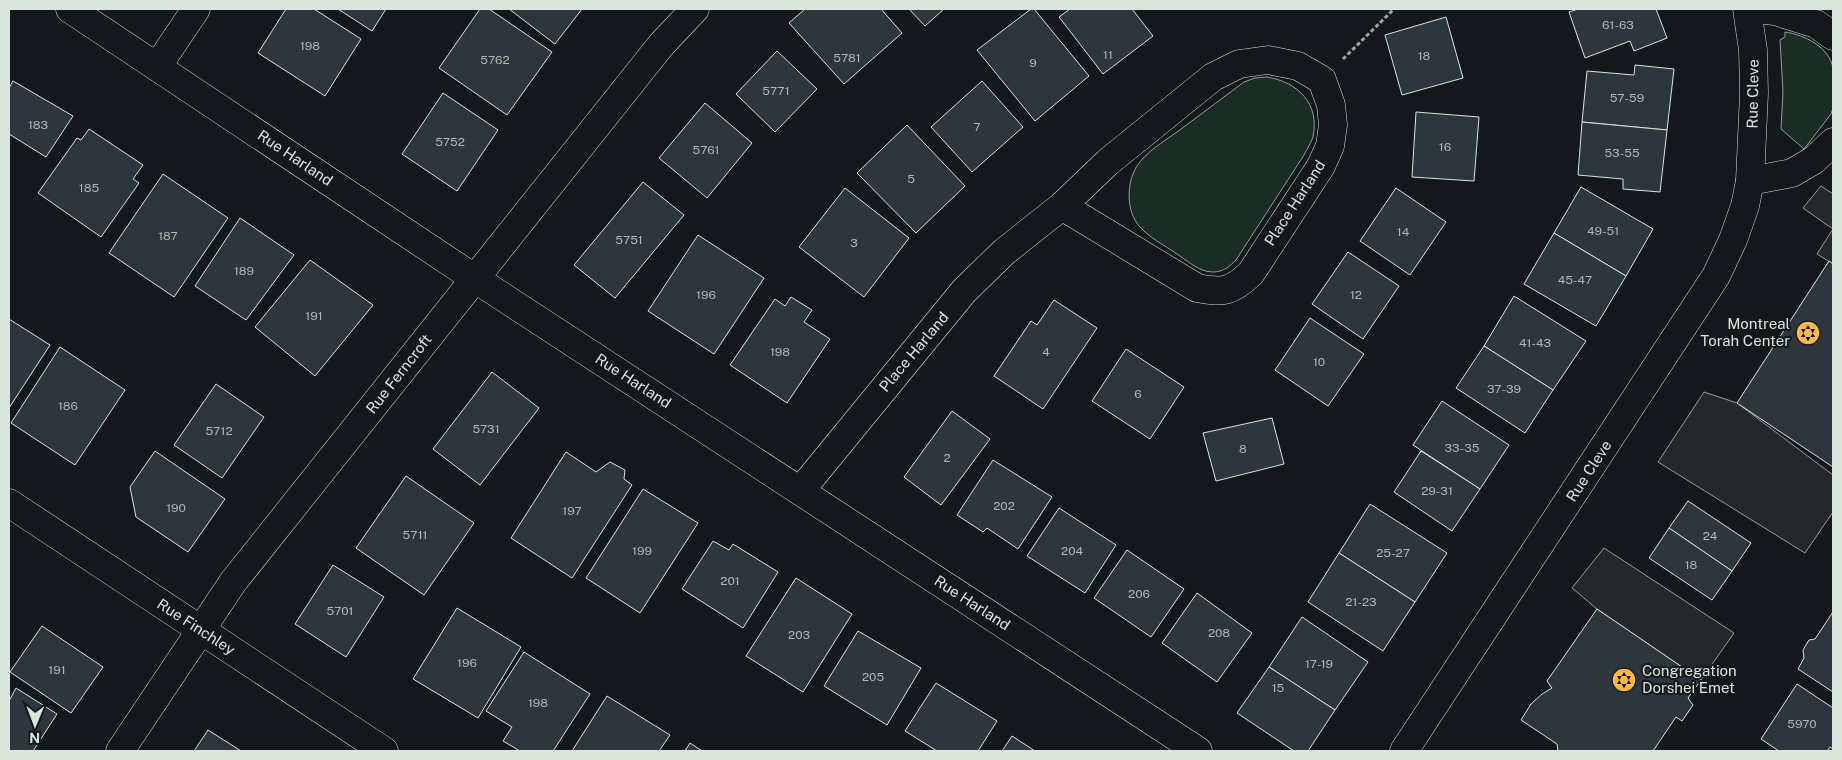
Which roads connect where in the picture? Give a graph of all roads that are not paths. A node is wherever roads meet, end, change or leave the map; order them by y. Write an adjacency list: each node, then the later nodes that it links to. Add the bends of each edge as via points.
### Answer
1 (70, 9): 7 (street, Rue Harland)
2 (196, 9): 7 (street)
3 (695, 9): 11 (street, Rue Ferncroft, via 661,45)
4 (1747, 9): 9 (street, Rue Cleve, via 1754,67)
5 (1755, 9): 6 (street, via 1775,11 1816,24)
6 (1833, 36)
7 (158, 67): 11 (street, Rue Harland)
8 (1833, 142): 9 (street, via 1814,160 1792,173)
9 (1750, 181): 18 (street, Rue Cleve, via 1734,240 1716,276)
10 (1062, 206): 10 (street, Place Harland, via 1197,288 1217,292 1236,286 1250,273 1321,166 1330,146 1332,104 1322,80 1298,66 1268,60 1239,64 1213,77 1108,162); 12 (street, Place Harland, via 1004,252 964,291)
11 (474, 278): 12 (street, Rue Harland); 14 (street, Rue Ferncroft, via 233,582)
12 (801, 490): 17 (street, Rue Harland)
13 (9, 503): 14 (street, Rue Finchley)
14 (201, 630): 15 (street, Rue Ferncroft); 16 (street, Rue Finchley)
15 (120, 751)
16 (384, 751)
17 (1198, 751)
18 (1404, 751)

